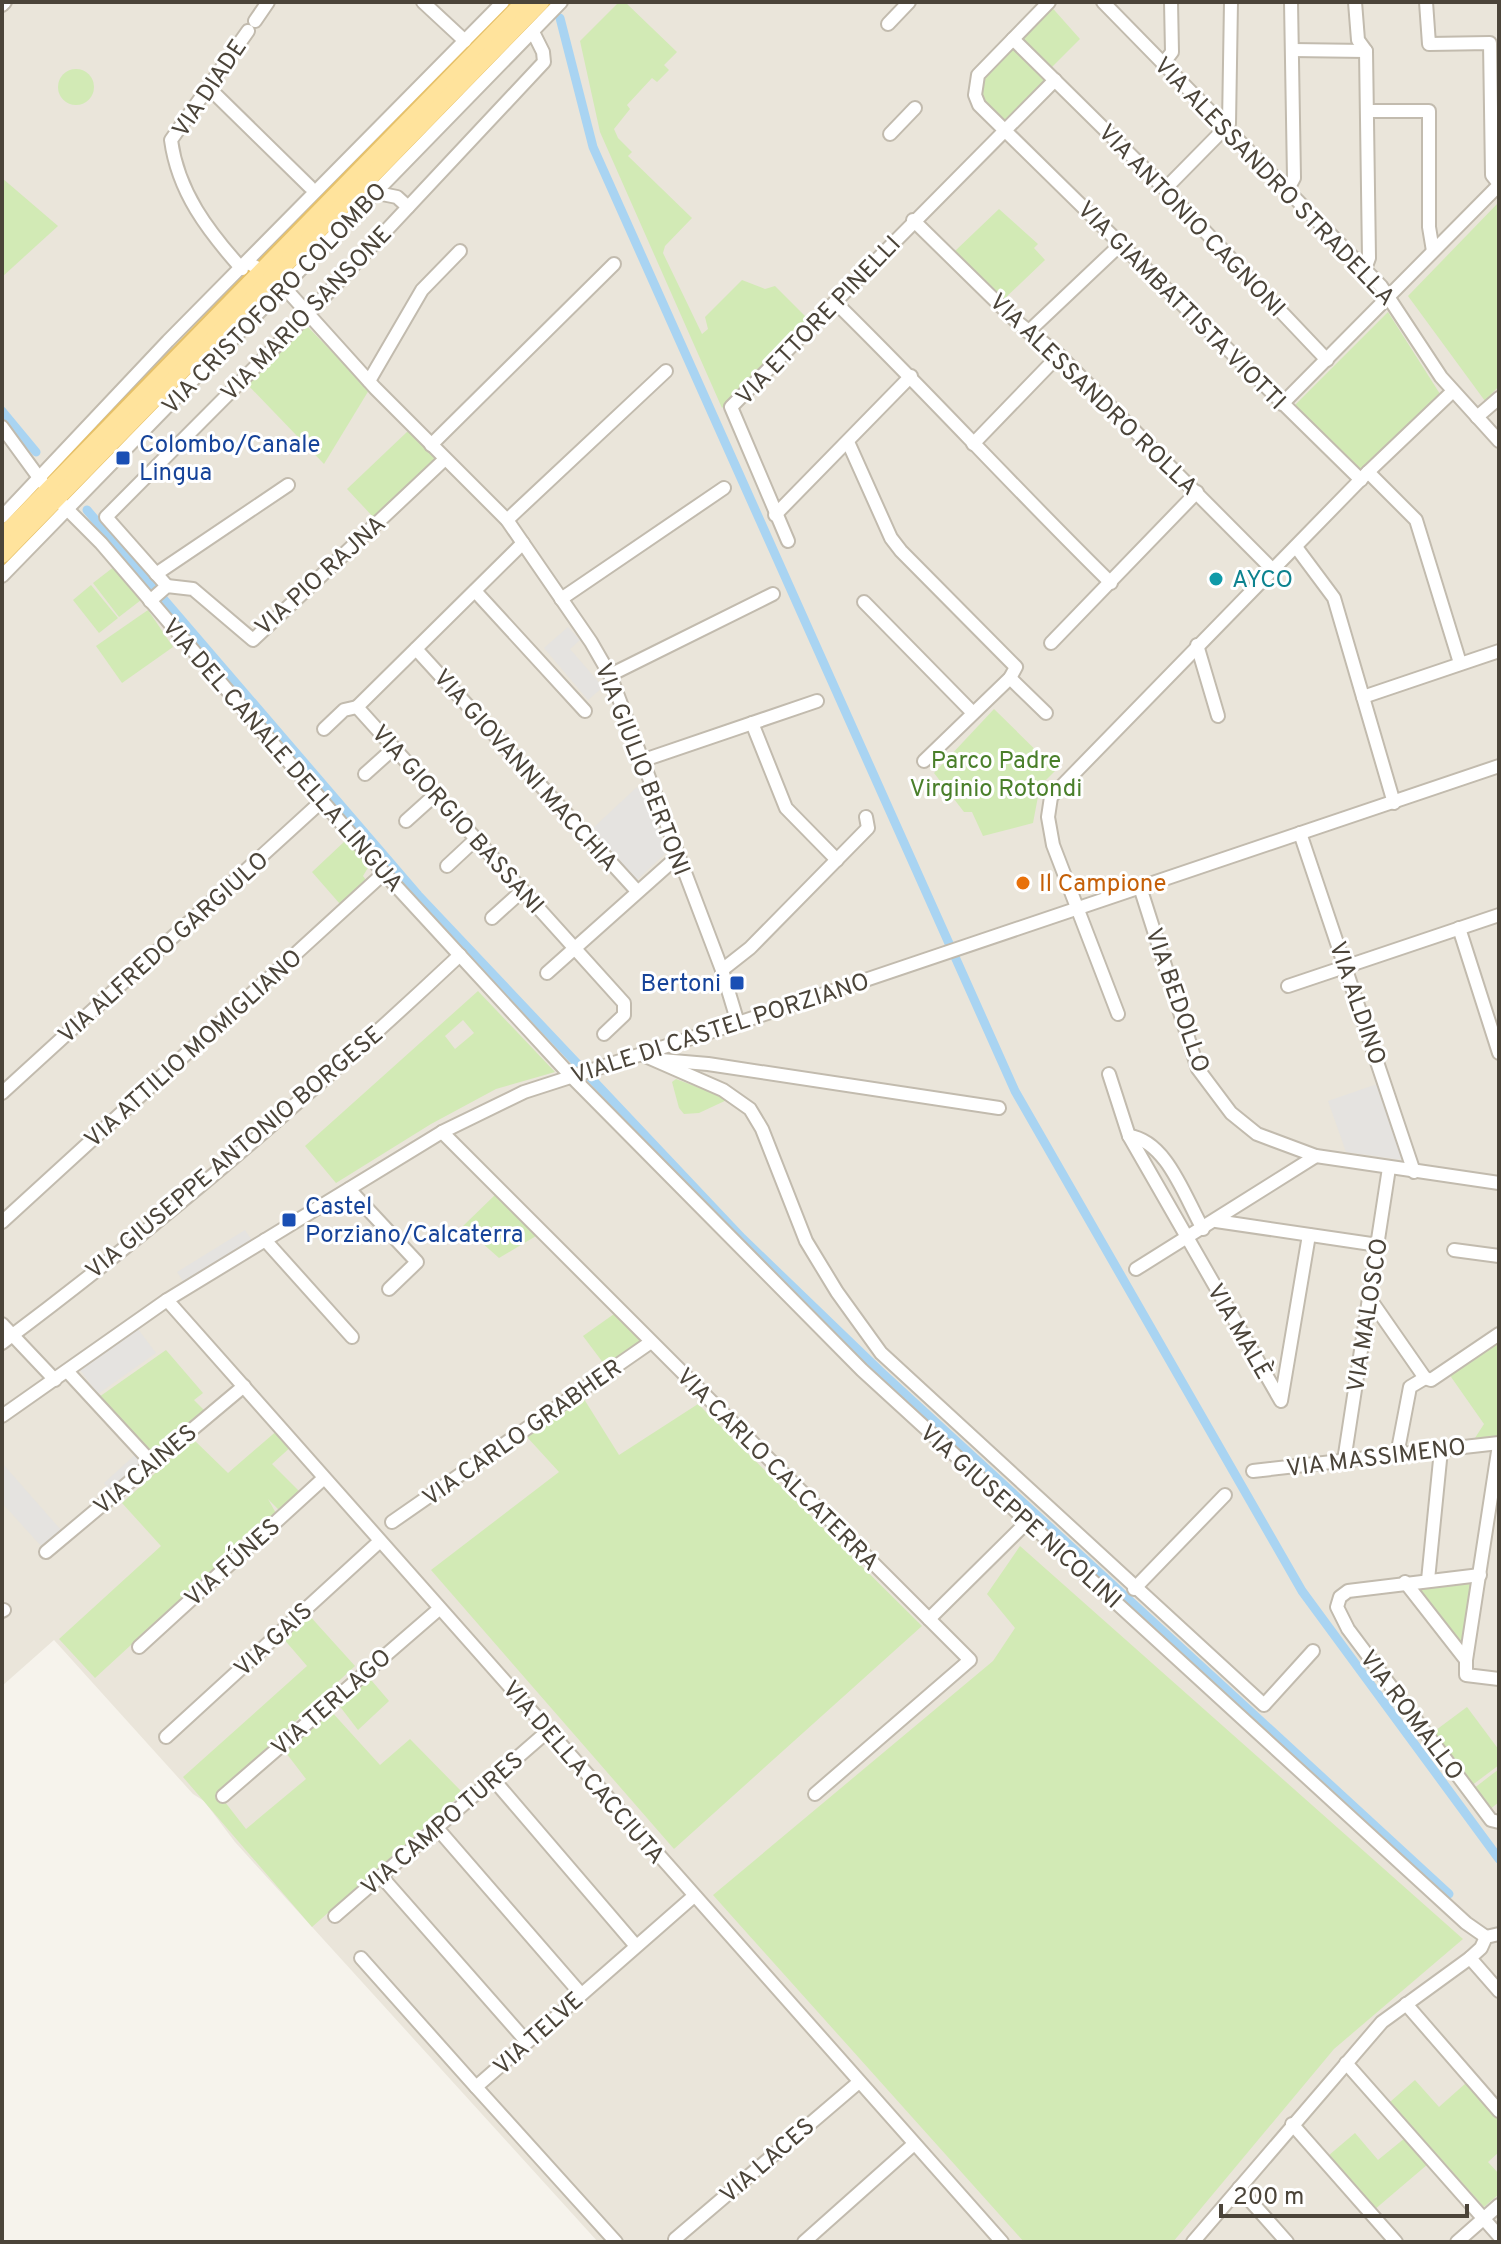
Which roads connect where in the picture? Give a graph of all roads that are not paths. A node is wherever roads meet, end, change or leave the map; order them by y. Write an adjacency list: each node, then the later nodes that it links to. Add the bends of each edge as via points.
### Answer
1 (268, 2): 23 (street, VIA DIADE)
2 (423, 2): 18 (street)
3 (503, 2): 18 (street, VIA CRISTOFORO COLOMBO)
4 (524, 2): 41 (main road, VIA CRISTOFORO COLOMBO)
5 (561, 2): 14 (street, VIA CRISTOFORO COLOMBO)
6 (909, 2): 15 (street)
7 (1049, 2): 17 (street, VIA GIAMBATTISTA VIOTTI)
8 (1103, 2): 21 (street, VIA ALESSANDRO STRADELLA)
9 (1171, 2): 21 (street, via 1172,52)
10 (1231, 2): 27 (street)
11 (1291, 2): 19 (street)
12 (1355, 2): 20 (street, via 1358,40)
13 (1426, 2): 29 (street, via 1429,44 1490,43 1492,175)
14 (543, 10): 16 (main road, VIA CRISTOFORO COLOMBO)
15 (888, 24)
16 (526, 29): 33 (street, VIA CRISTOFORO COLOMBO); 34 (street, VIA MARIO SANSONE, via 544,62); 41 (main road, VIA CRISTOFORO COLOMBO)
17 (1013, 39): 22 (street, VIA ANTONIO CAGNONI); 26 (street, VIA GIAMBATTISTA VIOTTI, via 978,75 975,95)
18 (465, 41): 41 (street, VIA CRISTOFORO COLOMBO)
19 (1292, 50): 20 (street); 32 (street, via 1294,178)
20 (1366, 51): 25 (street)
21 (1163, 64): 27 (street, VIA ALESSANDRO STRADELLA)
22 (1055, 80): 26 (street, VIA ETTORE PINELLI); 31 (street, VIA ANTONIO CAGNONI)
23 (209, 88): 30 (street); 41 (street, VIA DIADE, via 171,140 172,151 199,218)
24 (915, 108): 28 (street)
25 (1367, 111): 38 (street, via 1429,111); 40 (street)
26 (1004, 129): 35 (street, VIA ETTORE PINELLI); 36 (street, VIA GIAMBATTISTA VIOTTI)
27 (1226, 129): 31 (street); 32 (street, VIA ALESSANDRO STRADELLA)
28 (890, 134)
29 (1499, 184): 38 (street)
30 (310, 187)
31 (1165, 189): 49 (street, VIA ANTONIO CAGNONI)
32 (1287, 191): 40 (street, VIA ALESSANDRO STRADELLA)
33 (377, 193): 34 (street, via 397,197); 41 (street, VIA CRISTOFORO COLOMBO)
34 (408, 207): 44 (street, VIA MARIO SANSONE)
35 (913, 220): 43 (street, VIA ETTORE PINELLI); 45 (street, VIA ALESSANDRO ROLLA)
36 (1121, 244): 45 (street); 55 (street, VIA GIAMBATTISTA VIOTTI)
37 (460, 251): 52 (street, via 422,290)
38 (1433, 251): 42 (street)
39 (614, 264): 61 (street)
40 (1365, 269): 42 (street, VIA ALESSANDRO STRADELLA)
41 (262, 273): 44 (street, VIA GIULIO BERTONI); 46 (main road, VIA CRISTOFORO COLOMBO); 47 (street, VIA CRISTOFORO COLOMBO); 67 (main road, VIA CRISTOFORO COLOMBO)
42 (1389, 296): 49 (street); 53 (street, VIA ALESSANDRO STRADELLA)
43 (835, 302): 51 (street); 68 (street, VIA ETTORE PINELLI, via 731,407)
44 (307, 315): 52 (street, VIA GIULIO BERTONI); 77 (street, VIA MARIO SANSONE, via 106,517)
45 (1028, 332): 48 (street, VIA ALESSANDRO ROLLA)
46 (194, 340): 47 (street); 67 (main road, VIA CRISTOFORO COLOMBO)
47 (168, 341): 67 (street, VIA CRISTOFORO COLOMBO)
48 (1059, 355): 60 (street); 66 (street, VIA ALESSANDRO ROLLA)
49 (1327, 360): 55 (street)
50 (666, 371): 70 (street)
51 (911, 376): 59 (street); 60 (street)
52 (369, 381): 61 (street, VIA GIULIO BERTONI)
53 (1453, 391): 56 (street, VIA ALESSANDRO STRADELLA); 63 (street)
54 (1499, 398): 56 (street)
55 (1282, 404): 63 (street, VIA GIAMBATTISTA VIOTTI)
56 (1477, 417): 58 (street, VIA ALESSANDRO STRADELLA)
57 (2, 427): 67 (street, VIA DEL CANALE DELLA LINGUA)
58 (1499, 441)
59 (848, 442): 68 (street); 92 (street, via 891,538 1015,664)
60 (973, 444): 79 (street)
61 (431, 445): 62 (street, VIA GIULIO BERTONI)
62 (445, 459): 70 (street, VIA GIULIO BERTONI); 80 (street, VIA PIO RAJNA, via 253,640 193,589)
63 (1364, 476): 74 (street); 90 (street, VIA GIAMBATTISTA VIOTTI, via 1416,520)
64 (288, 485): 77 (street)
65 (724, 488): 83 (street)
66 (1197, 492): 76 (street, VIA ALESSANDRO ROLLA); 79 (street)
67 (53, 494): 69 (street, VIA CRISTOFORO COLOMBO); 71 (main road, VIA CRISTOFORO COLOMBO); 75 (main road, VIA CRISTOFORO COLOMBO); 78 (street, VIA CRISTOFORO COLOMBO); 84 (street, VIA DEL CANALE DELLA LINGUA)
68 (775, 515): 72 (street, VIA ETTORE PINELLI)
69 (2, 517)
70 (507, 520): 73 (street, VIA GIULIO BERTONI)
71 (2, 537)
72 (788, 541)
73 (523, 543): 81 (street, VIA GIORGIO BASSANI); 83 (street, VIA GIULIO BERTONI)
74 (1296, 547): 76 (street); 93 (street, via 1334,598)
75 (2, 555)
76 (1272, 569): 87 (street)
77 (156, 574): 80 (street, VIA MARIO SANSONE)
78 (2, 576)
79 (1111, 583): 86 (street)
80 (166, 587): 84 (street)
81 (475, 591): 88 (street, VIA GIORGIO BASSANI); 96 (street)
82 (773, 594): 91 (street)
83 (561, 599): 91 (street, VIA GIULIO BERTONI)
84 (151, 600): 108 (street, VIA DEL CANALE DELLA LINGUA)
85 (864, 602): 97 (street)
86 (1051, 643)
87 (1197, 645): 99 (street); 121 (street, via 1050,799 1052,840)
88 (416, 649): 95 (street, VIA GIORGIO BASSANI); 120 (street, VIA GIOVANNI MACCHIA)
89 (1499, 651): 90 (street)
90 (1460, 663): 93 (street)
91 (610, 675): 103 (street, VIA GIULIO BERTONI)
92 (1010, 678): 97 (street); 98 (street)
93 (1363, 697): 109 (street)
94 (817, 701): 100 (street)
95 (357, 707): 101 (street, via 344,710); 102 (street, VIA GIORGIO BASSANI)
96 (585, 711)
97 (973, 713): 104 (street)
98 (1046, 713)
99 (1218, 716)
100 (752, 723): 103 (street); 115 (street, via 786,808)
101 (324, 729)
102 (394, 748): 106 (street); 107 (street, VIA GIORGIO BASSANI)
103 (641, 761): 114 (street, VIA GIULIO BERTONI)
104 (924, 761)
105 (1499, 766): 109 (street, VIALE DI CASTEL PORZIANO)
106 (365, 774)
107 (436, 794): 111 (street); 113 (street, VIA GIORGIO BASSANI)
108 (323, 800): 117 (street, VIA DEL CANALE DELLA LINGUA); 139 (street, VIA ALFREDO GARGIULO)
109 (1394, 803): 112 (street, VIALE DI CASTEL PORZIANO)
110 (866, 817): 115 (street, via 869,827)
111 (406, 821)
112 (1300, 833): 118 (street, VIALE DI CASTEL PORZIANO); 127 (street, VIA ALDINO)
113 (476, 839): 116 (street); 119 (street, VIA GIORGIO BASSANI)
114 (676, 858): 120 (street); 128 (street, VIA GIULIO BERTONI)
115 (837, 860): 128 (street)
116 (447, 866)
117 (384, 873): 126 (street, VIA DEL CANALE DELLA LINGUA); 149 (street, VIA ATTILIO MOMIGLIANO)
118 (1140, 887): 121 (street, VIALE DI CASTEL PORZIANO); 143 (street, VIA BEDOLLO, via 1198,1069 1231,1113 1257,1134)
119 (523, 890): 123 (street); 125 (street, VIA GIORGIO BASSANI)
120 (637, 891): 125 (street)
121 (1078, 907): 131 (street); 132 (street, VIALE DI CASTEL PORZIANO)
122 (1499, 915): 124 (street)
123 (492, 918)
124 (1459, 928): 127 (street); 134 (street)
125 (575, 947): 129 (street); 133 (street, VIA GIORGIO BASSANI, via 624,1003 624,1015)
126 (460, 955): 138 (street, VIA DEL CANALE DELLA LINGUA); 164 (street, VIA GIUSEPPE ANTONIO BORGESE, via 342,1067 212,1178)
127 (1346, 967): 130 (street); 145 (street, VIA ALDINO)
128 (722, 970): 132 (street, VIA GIULIO BERTONI)
129 (547, 973)
130 (1288, 986)
131 (1118, 1014)
132 (738, 1023): 135 (street, VIALE DI CASTEL PORZIANO)
133 (604, 1034)
134 (1499, 1053)
135 (643, 1055): 136 (street); 138 (street, VIALE DI CASTEL PORZIANO)
136 (661, 1060): 140 (street); 186 (street, via 750,1109 806,1241 881,1353)
137 (1109, 1074): 142 (street)
138 (575, 1076): 141 (street, VIALE DI CASTEL PORZIANO, via 524,1092); 180 (street, VIA GIUSEPPE NICOLINI, via 862,1370)
139 (2, 1093)
140 (999, 1108)
141 (442, 1132): 147 (street, VIALE DI CASTEL PORZIANO); 165 (street, VIA CARLO CALCATERRA)
142 (1129, 1136): 150 (street, via 1156,1147); 152 (street)
143 (1316, 1156): 144 (street, VIA BEDOLLO); 148 (street)
144 (1389, 1168): 145 (street, VIA BEDOLLO); 154 (street, VIA MALOSCO)
145 (1414, 1172): 146 (street, VIA BEDOLLO)
146 (1499, 1183)
147 (349, 1189): 153 (street, VIALE DI CASTEL PORZIANO); 158 (street, via 417,1262)
148 (1216, 1221): 150 (street); 151 (street)
149 (2, 1222)
150 (1203, 1229): 152 (street)
151 (1309, 1235): 152 (street, VIA MALÈ, via 1281,1401); 154 (street)
152 (1186, 1239): 157 (street)
153 (265, 1240): 160 (street, VIALE DI CASTEL PORZIANO); 163 (street)
154 (1378, 1245): 159 (street, VIA MALOSCO)
155 (1454, 1250): 156 (street)
156 (1499, 1256)
157 (1136, 1269)
158 (389, 1289)
159 (1370, 1299): 167 (street); 174 (street, VIA MALOSCO)
160 (167, 1300): 166 (street, VIALE DI CASTEL PORZIANO); 169 (street, VIA DELLA CACCIUTA)
161 (2, 1324): 164 (street)
162 (1499, 1334): 167 (street, via 1431,1380)
163 (352, 1337)
164 (7, 1339): 168 (street)
165 (651, 1342): 179 (street, VIA CARLO GRABHER); 188 (street, VIA CARLO CALCATERRA)
166 (67, 1371): 168 (street, VIALE DI CASTEL PORZIANO); 175 (street)
167 (1425, 1378): 173 (street, via 1410,1387)
168 (55, 1380): 170 (street, VIALE DI CASTEL PORZIANO)
169 (244, 1386): 175 (street, VIA CAINES); 177 (street, VIA DELLA CACCIUTA)
170 (2, 1416)
171 (1499, 1444): 172 (street, VIA MASSIMENO); 183 (street)
172 (1441, 1450): 173 (street, VIA MASSIMENO); 184 (street)
173 (1397, 1455): 174 (street, VIA MASSIMENO)
174 (1344, 1461): 176 (street, VIA MASSIMENO)
175 (152, 1463): 182 (street, VIA CAINES)
176 (1253, 1471)
177 (324, 1478): 181 (street, VIA DELLA CACCIUTA); 189 (street, VIA FÚNES)
178 (1225, 1495): 186 (street)
179 (392, 1522)
180 (1027, 1522): 188 (street); 203 (street, VIA GIUSEPPE NICOLINI, via 1466,1923)
181 (380, 1541): 187 (street, VIA DELLA CACCIUTA); 194 (street, VIA GAIS)
182 (46, 1552)
183 (1480, 1575): 184 (street); 191 (street)
184 (1428, 1580): 185 (street)
185 (1405, 1582): 191 (street); 198 (street, VIA ROMALLO, via 1348,1591 1338,1599 1339,1614 1491,1820)
186 (1134, 1589): 190 (street, via 1264,1705)
187 (439, 1609): 193 (street, VIA DELLA CACCIUTA); 197 (street, VIA TERLAGO)
188 (929, 1619): 196 (street, VIA CARLO CALCATERRA, via 970,1660)
189 (139, 1647)
190 (1313, 1651)
191 (1466, 1660): 192 (street, via 1466,1675)
192 (1499, 1679)
193 (549, 1730): 195 (street, VIA CAMPO TURES); 201 (street, VIA DELLA CACCIUTA)
194 (166, 1737)
195 (493, 1779): 199 (street, VIA CAMPO TURES); 204 (street)
196 (815, 1794)
197 (223, 1796)
198 (1499, 1822)
199 (437, 1828): 200 (street, VIA CAMPO TURES); 208 (street)
200 (381, 1876): 202 (street, VIA CAMPO TURES); 210 (street)
201 (694, 1896): 204 (street, VIA TELVE); 212 (street, VIA DELLA CACCIUTA)
202 (335, 1916)
203 (1492, 1936): 206 (street)
204 (636, 1946): 208 (street, VIA TELVE)
205 (361, 1958): 213 (street, VIA TELVE)
206 (1470, 1958): 207 (street); 209 (street)
207 (1499, 1991)
208 (581, 1994): 210 (street, VIA TELVE)
209 (1406, 2004): 211 (street); 214 (street)
210 (527, 2042): 213 (street, VIA TELVE)
211 (1346, 2063): 215 (street); 219 (street)
212 (859, 2082): 216 (street, VIA DELLA CACCIUTA); 221 (street, VIA LACES)
213 (476, 2087): 222 (street)
214 (1499, 2111)
215 (1292, 2124): 217 (street); 227 (street)
216 (914, 2144): 223 (street); 224 (street, VIA DELLA CACCIUTA)
217 (1239, 2188): 225 (street); 226 (street)
218 (1499, 2205): 219 (street)
219 (1483, 2219): 220 (street); 228 (street)
220 (1499, 2236)
221 (675, 2239)
222 (616, 2242)
223 (804, 2242)
224 (1002, 2242)
225 (1193, 2242)
226 (1287, 2242)
227 (1396, 2242)
228 (1457, 2242)

